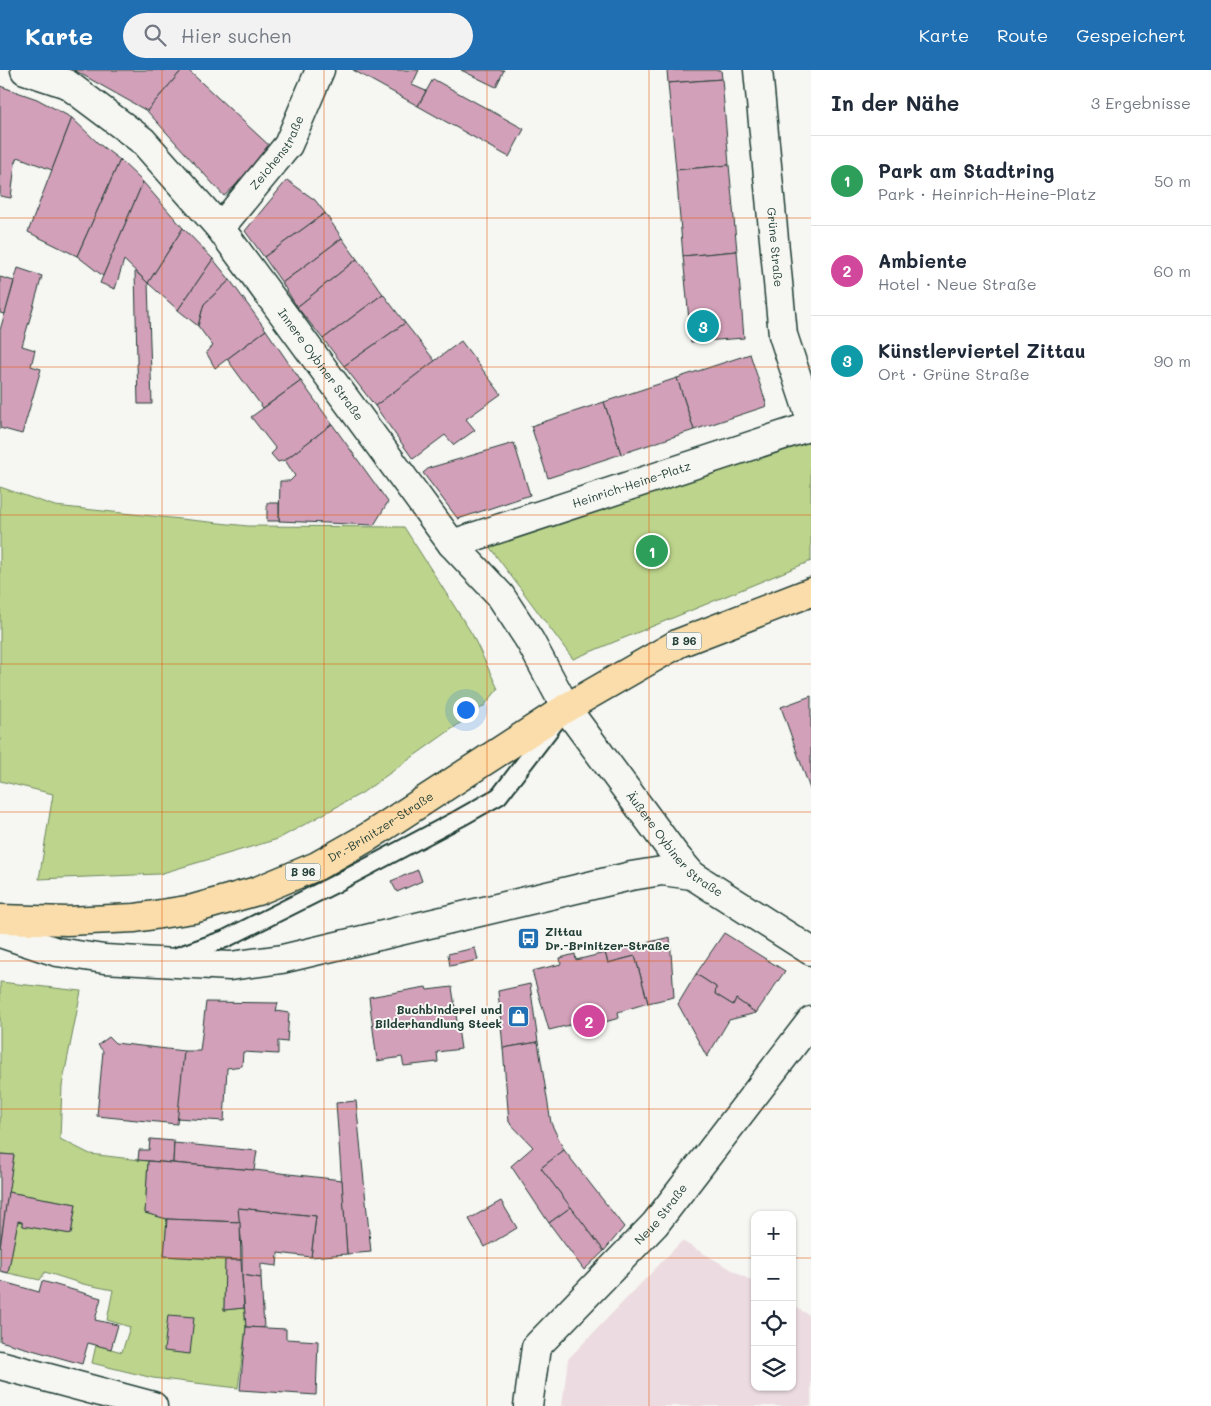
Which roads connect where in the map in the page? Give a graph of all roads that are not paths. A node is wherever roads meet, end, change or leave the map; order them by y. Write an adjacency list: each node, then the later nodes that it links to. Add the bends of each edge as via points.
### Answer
1 (25, 70): 4 (street, Innere Oybiner Straße, via 67,84 143,141)
2 (320, 70): 4 (street, Zeichenstraße, via 288,145)
3 (758, 70): 5 (street, Grüne Straße, via 783,335)
4 (220, 228): 7 (street, Innere Oybiner Straße)
5 (811, 420)
6 (811, 426): 7 (street, Heinrich-Heine-Platz)
7 (452, 544): 9 (street, Innere Oybiner Straße, via 500,595 530,641)
8 (811, 592): 9 (main road, B 96, via 679,643)
9 (566, 708): 10 (street, Äußere Oybiner Straße); 11 (main road, Dr.-Brinitzer-Straße / B 96, via 368,837 317,866 257,891 193,909 135,918); 14 (lane, via 500,796 225,939)
10 (692, 875): 13 (street, Äußere Oybiner Straße); 14 (street, via 662,871 631,876 282,959 230,966)
11 (0, 920)
12 (0, 933): 14 (street, via 57,952)
13 (811, 951)
14 (155, 962)
15 (811, 1021): 18 (street, Neue Straße, via 655,1224 536,1347)
16 (0, 1365): 17 (street)
17 (153, 1406)
18 (528, 1406)

